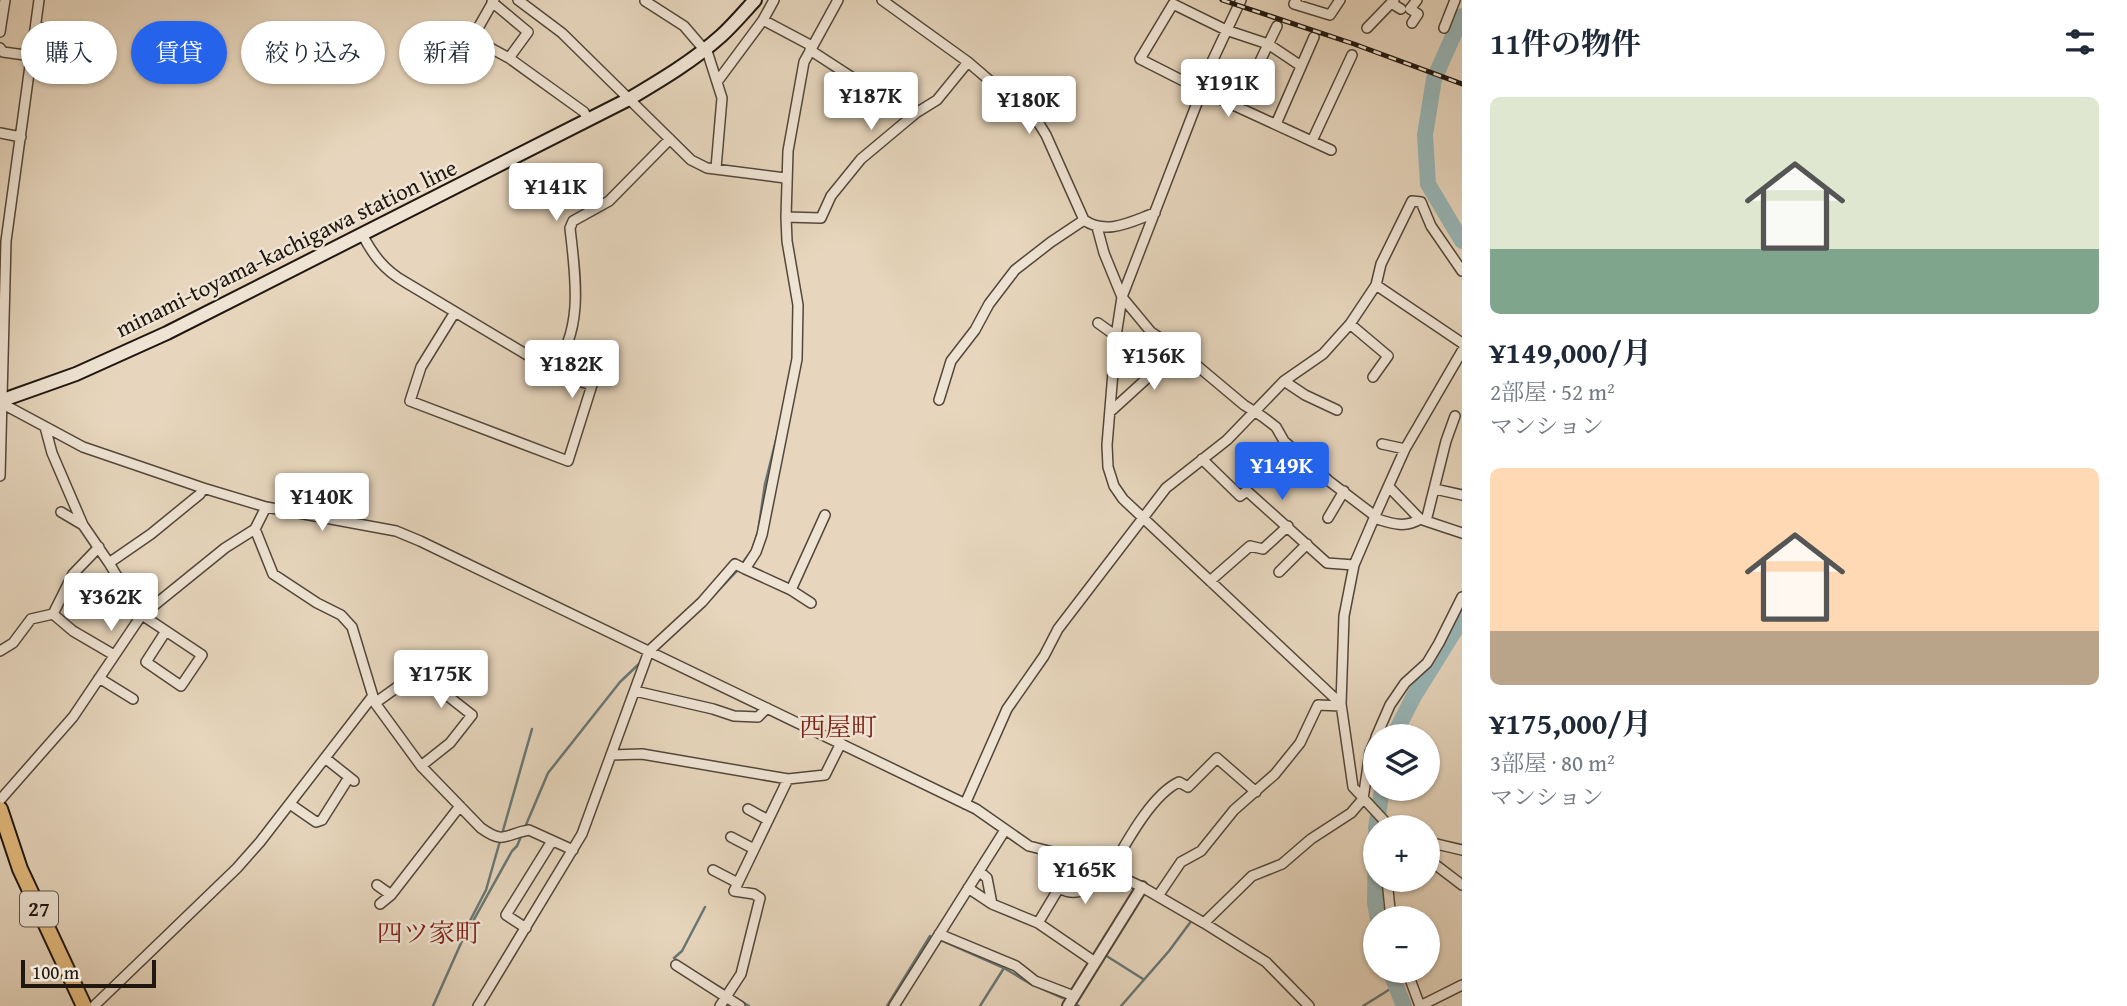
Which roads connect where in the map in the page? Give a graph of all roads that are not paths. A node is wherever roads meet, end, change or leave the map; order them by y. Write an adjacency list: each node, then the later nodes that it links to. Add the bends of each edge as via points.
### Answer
1 (5, 0): 24 (street)
2 (39, 0): 18 (street)
3 (518, 0): 39 (street, via 562,33)
4 (755, 0): 28 (main road, minami-toyama-kachigawa station line)
5 (774, 0): 17 (street)
6 (838, 0): 29 (street)
7 (882, 0): 33 (street)
8 (1241, 0): 23 (street)
9 (1296, 0): 10 (street, via 1294,4 1330,15)
10 (1340, 0)
11 (1417, 0): 19 (street, via 1410,9 1418,15)
12 (1455, 0): 21 (street)
13 (493, 1): 32 (street, via 528,32); 32 (street, via 470,41)
14 (645, 1): 28 (street, via 684,26)
15 (1392, 2): 16 (street); 22 (street)
16 (1401, 9)
17 (763, 20): 29 (street); 35 (street)
18 (37, 21)
19 (1412, 23)
20 (1277, 26): 26 (street)
21 (1444, 28)
22 (1367, 29)
23 (1226, 30): 26 (street); 38 (street); 38 (street, via 1173,4 1140,59)
24 (0, 32)
25 (1314, 37): 34 (street)
26 (1268, 44): 34 (street); 40 (street)
27 (0, 48): 30 (street)
28 (705, 48): 35 (street); 39 (main road, minami-toyama-kachigawa station line)
29 (811, 48): 37 (street); 49 (street, via 801,79)
30 (21, 55)
31 (1353, 55): 46 (street)
32 (509, 58): 41 (street, via 584,112)
33 (968, 62): 51 (street, via 937,100 861,159 831,195 821,218); 52 (street, via 1038,122)
34 (1301, 66): 42 (street)
35 (717, 82): 48 (street, via 722,98)
36 (28, 84): 44 (street)
37 (870, 89)
38 (1202, 90): 40 (street); 50 (street)
39 (629, 99): 41 (main road, minami-toyama-kachigawa station line); 45 (street)
40 (1238, 107): 42 (street)
41 (588, 120): 54 (main road, minami-toyama-kachigawa station line)
42 (1276, 124): 46 (street)
43 (0, 133): 44 (street)
44 (21, 137): 68 (street, via 6,241)
45 (670, 139): 48 (street, via 700,166); 65 (street, via 609,201 573,221 573,321 568,343)
46 (1312, 141): 47 (street)
47 (1331, 150)
48 (716, 168): 49 (street)
49 (785, 178): 51 (street)
50 (1155, 213): 53 (street, via 1111,228); 57 (street)
51 (786, 217): 99 (street, via 798,305 797,359 762,535)
52 (1084, 220): 53 (street); 69 (street, via 1015,270 951,361)
53 (1097, 227): 57 (street)
54 (362, 234): 58 (street, via 383,267); 68 (main road, minami-toyama-kachigawa station line, via 76,374)
55 (1462, 271): 56 (street, via 1431,226 1421,202 1412,201 1381,264)
56 (1376, 285): 60 (street); 62 (street)
57 (1122, 297): 61 (street); 63 (street, via 1151,332)
58 (455, 312): 65 (street); 65 (street, via 421,367 410,401 568,461 592,385)
59 (1098, 323): 61 (street)
60 (1350, 324): 66 (street, via 1388,356); 67 (street, via 1323,354)
61 (1116, 336): 71 (street)
62 (1462, 344)
63 (1178, 350): 71 (street); 72 (street)
64 (1462, 352): 76 (street)
65 (552, 370)
66 (1373, 377)
67 (1284, 382): 70 (street); 72 (street)
68 (2, 396): 74 (street); 78 (street)
69 (939, 400)
70 (1336, 410)
71 (1110, 412): 87 (street, via 1108,467 1114,486)
72 (1254, 413): 77 (street); 82 (street, via 1276,427 1284,441)
73 (1455, 416): 81 (street)
74 (45, 428): 79 (street, via 83,447); 91 (street)
75 (1382, 444): 76 (street)
76 (1405, 449): 80 (street)
77 (1202, 459): 87 (street, via 1166,488); 92 (street, via 1240,496 1247,491)
78 (0, 477)
79 (202, 488): 84 (street); 97 (street, via 151,534)
80 (1389, 488): 88 (street); 90 (street)
81 (1435, 489): 83 (street); 90 (street)
82 (1344, 491): 88 (street); 89 (street)
83 (1462, 495)
84 (266, 507): 93 (street); 109 (street, via 396,531)
85 (61, 512): 91 (street)
86 (825, 515): 102 (street)
87 (1142, 517): 101 (street); 128 (street, via 1058,629 1045,656 1007,709)
88 (1374, 517): 90 (street, via 1411,525); 98 (street)
89 (1328, 518)
90 (1423, 520): 94 (street)
91 (83, 525): 96 (street)
92 (1288, 526): 95 (street); 101 (street, via 1263,549 1250,546)
93 (255, 529): 106 (street); 114 (street, via 273,574 341,615 352,627)
94 (1462, 533)
95 (1307, 544): 98 (street, via 1327,564); 100 (street)
96 (99, 547): 97 (street); 105 (street, via 73,574)
97 (109, 563): 106 (street)
98 (1354, 565): 115 (street, via 1344,616)
99 (745, 569): 102 (street); 109 (street, via 735,564)
100 (1279, 572)
101 (1210, 581): 115 (street)
102 (791, 590): 104 (street)
103 (1462, 597): 117 (street, via 1427,663 1405,683)
104 (811, 603)
105 (52, 614): 108 (street, via 31,619 13,643); 110 (street)
106 (142, 615): 107 (street); 110 (street)
107 (166, 631): 107 (street, via 202,655 181,686 146,662)
108 (0, 651)
109 (652, 652): 112 (street); 116 (street)
110 (114, 655): 111 (street)
111 (99, 678): 113 (street); 125 (street, via 73,717)
112 (635, 691): 116 (street, via 734,716 758,718); 119 (street)
113 (133, 699)
114 (373, 700): 120 (street); 121 (street); 121 (street, via 403,683 430,682 472,715 450,743)
115 (1341, 705): 123 (street, via 1318,705 1300,743); 124 (street, via 1353,787)
116 (767, 708): 118 (street)
117 (1383, 724)
118 (841, 743): 122 (street, via 825,775); 128 (street)
119 (611, 755): 122 (street, via 642,754); 140 (street)
120 (325, 758): 129 (street); 129 (street, via 350,781 322,820 316,822)
121 (421, 766): 130 (street)
122 (788, 779): 134 (street)
123 (1256, 792): 144 (street, via 1217,758 1188,786 1179,782 1170,786); 152 (street, via 1234,810 1201,851 1181,862)
124 (1363, 799)
125 (0, 800)
126 (1363, 801): 156 (street, via 1282,864 1252,876)
127 (1365, 801): 133 (street)
128 (965, 803): 135 (street)
129 (290, 804): 166 (street, via 237,867)
130 (460, 806): 137 (street, via 492,836 502,839 529,830); 151 (street)
131 (0, 809): 165 (main road, 27, via 20,869)
132 (748, 809): 134 (street)
133 (1378, 815)
134 (768, 820): 139 (street)
135 (1005, 830): 144 (street, via 1028,846); 145 (street)
136 (731, 837): 139 (street)
137 (552, 841): 140 (street); 157 (street, via 506,915)
138 (1440, 845): 141 (street)
139 (754, 849): 146 (street)
140 (573, 850): 157 (street)
141 (1462, 850)
142 (1440, 868): 148 (street)
143 (713, 870): 146 (street)
144 (1107, 870): 149 (street); 155 (street, via 1096,883 1078,892 1070,894 1059,888)
145 (979, 871): 150 (street); 154 (street, via 987,878)
146 (738, 883): 163 (street, via 734,891 760,898 741,974)
147 (377, 885): 151 (street)
148 (1462, 885)
149 (1142, 887): 152 (street); 159 (street)
150 (968, 888): 154 (street); 158 (street)
151 (391, 895): 153 (street)
152 (1158, 896): 156 (street)
153 (380, 904)
154 (992, 904): 155 (street)
155 (1038, 923): 159 (street)
156 (1204, 923): 170 (street, via 1266,962)
157 (526, 928): 167 (street)
158 (939, 934): 164 (street, via 1016,966); 169 (street)
159 (1095, 962): 164 (street)
160 (676, 965): 163 (street)
161 (1411, 983): 171 (street)
162 (1462, 985): 171 (street)
163 (723, 1002): 168 (street)
164 (1071, 1003)
165 (85, 1006)
166 (94, 1006)
167 (478, 1006)
168 (740, 1006)
169 (894, 1006)
170 (1309, 1006)
171 (1420, 1006)

